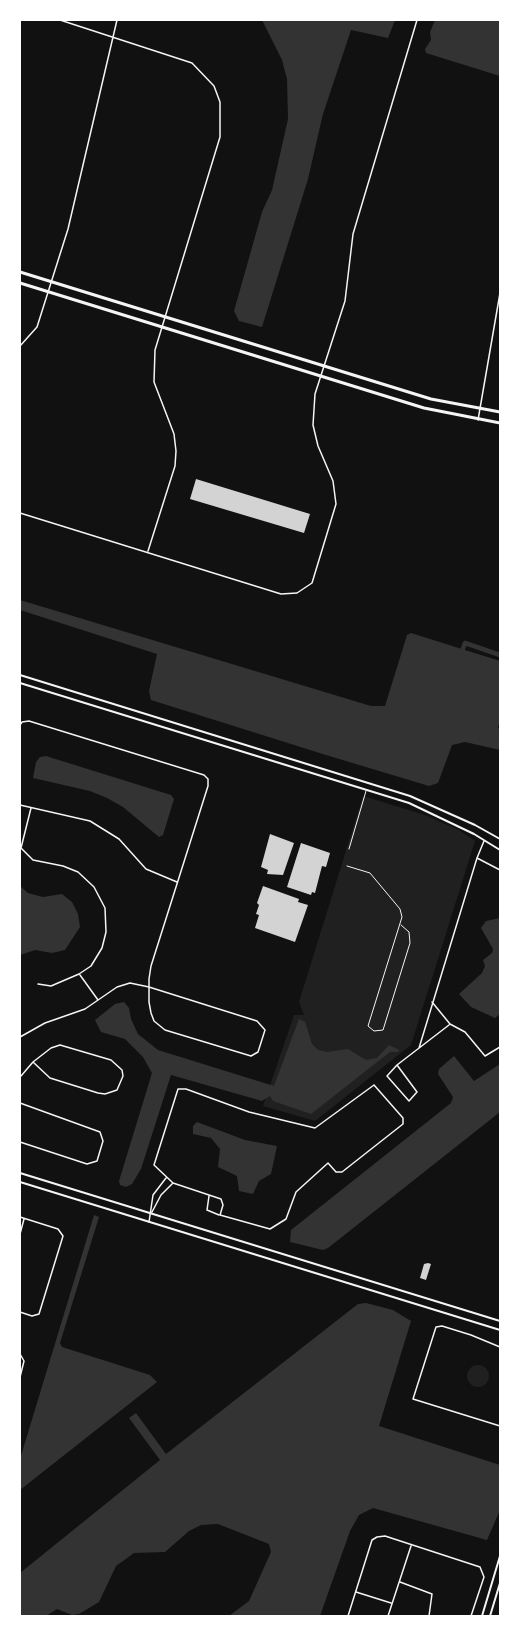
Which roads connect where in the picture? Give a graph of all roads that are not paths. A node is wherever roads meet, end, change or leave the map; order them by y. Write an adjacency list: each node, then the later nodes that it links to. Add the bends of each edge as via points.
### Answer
1 (60, 20): 4 (street)
2 (117, 20): 4 (street)
3 (417, 20): 13 (street, via 353,234 345,302)
4 (113, 36): 6 (street, via 81,183); 10 (street, via 178,56 204,73 220,102 222,126)
5 (20, 272): 6 (main road)
6 (51, 281): 8 (street); 10 (main road)
7 (20, 283): 8 (main road)
8 (48, 292): 11 (main road); 12 (street, via 36,327)
9 (501, 293): 15 (street)
10 (164, 315): 11 (street); 13 (main road)
11 (161, 326): 14 (main road); 20 (street, via 154,382 174,434 176,451)
12 (20, 346)
13 (325, 366): 14 (street); 15 (main road, via 431,399)
14 (322, 376): 17 (main road, via 424,408); 20 (street, via 313,406 313,425 333,481 336,504 316,574 306,589 281,594)
15 (480, 409): 16 (main road); 17 (street)
16 (501, 412)
17 (478, 420): 18 (main road)
18 (501, 423)
19 (20, 513): 20 (street)
20 (147, 552)
21 (20, 675): 24 (main road)
22 (20, 682): 25 (main road)
23 (20, 725): 35 (street, via 29,721 204,775 208,786)
24 (368, 783): 25 (lane); 28 (main road, via 442,809)
25 (366, 790): 29 (main road, via 409,803); 30 (lane)
26 (20, 805): 27 (street)
27 (31, 808): 35 (street, via 90,820 119,839 146,869); 37 (street, via 21,848 33,860 78,873 94,887 105,908 102,948)
28 (501, 839)
29 (485, 840): 31 (main road); 32 (street)
30 (349, 849)
31 (501, 850)
32 (477, 858): 34 (street); 41 (street)
33 (347, 866): 36 (lane, via 370,873 400,909)
34 (501, 870)
35 (178, 882): 39 (street)
36 (401, 925): 36 (lane, via 368,1026 374,1031 383,1030 410,943 409,932)
37 (79, 974): 38 (street, via 51,986); 40 (street)
38 (38, 984)
39 (149, 987): 39 (street, via 154,1021 171,1032 254,1056 258,1052 264,1026 257,1021); 40 (street, via 123,985)
40 (98, 1001): 43 (street)
41 (432, 1002): 42 (street); 45 (street)
42 (450, 1024): 44 (street, via 464,1031 485,1056); 45 (street)
43 (20, 1037)
44 (501, 1047)
45 (419, 1048): 47 (street)
46 (33, 1062): 46 (street, via 56,1080 98,1094 112,1093 121,1083 122,1070 111,1060 60,1045); 48 (street)
47 (397, 1065): 47 (street, via 387,1076 410,1101 417,1092)
48 (20, 1076)
49 (20, 1103): 50 (street, via 102,1136 93,1164)
50 (20, 1142)
51 (20, 1173): 58 (main road)
52 (167, 1178): 54 (street); 55 (street); 59 (street, via 154,1164 176,1094 182,1088 249,1112 315,1128 374,1085 403,1118 403,1124 342,1173 328,1163 296,1192 286,1219 270,1229)
53 (20, 1182): 62 (main road)
54 (173, 1183): 56 (street); 57 (street)
55 (158, 1188): 56 (street); 58 (street, via 151,1201)
56 (164, 1192): 58 (street)
57 (209, 1195): 59 (street, via 223,1202); 59 (street, via 207,1210)
58 (151, 1213): 62 (street); 64 (main road)
59 (220, 1215)
60 (20, 1217): 61 (street)
61 (24, 1219): 63 (street); 68 (street, via 58,1229 62,1240 39,1314)
62 (148, 1223): 65 (main road)
63 (20, 1234)
64 (312, 1262): 65 (main road); 66 (main road)
65 (309, 1271): 67 (main road)
66 (440, 1301): 67 (main road); 69 (main road)
67 (436, 1310): 70 (main road)
68 (20, 1312)
69 (501, 1321)
70 (501, 1330)
71 (501, 1347): 74 (street, via 436,1327 413,1399)
72 (20, 1354): 73 (street, via 24,1358)
73 (20, 1377)
74 (501, 1426)
75 (411, 1545): 77 (street); 79 (street, via 377,1537 370,1546); 84 (street, via 480,1567 483,1571)
76 (501, 1556): 85 (main road)
77 (399, 1581): 80 (street); 83 (street, via 432,1594)
78 (501, 1583): 86 (main road)
79 (356, 1592): 80 (street); 81 (street)
80 (392, 1604): 82 (street)
81 (348, 1617)
82 (388, 1617)
83 (429, 1617)
84 (471, 1617)
85 (482, 1617)
86 (490, 1617)

